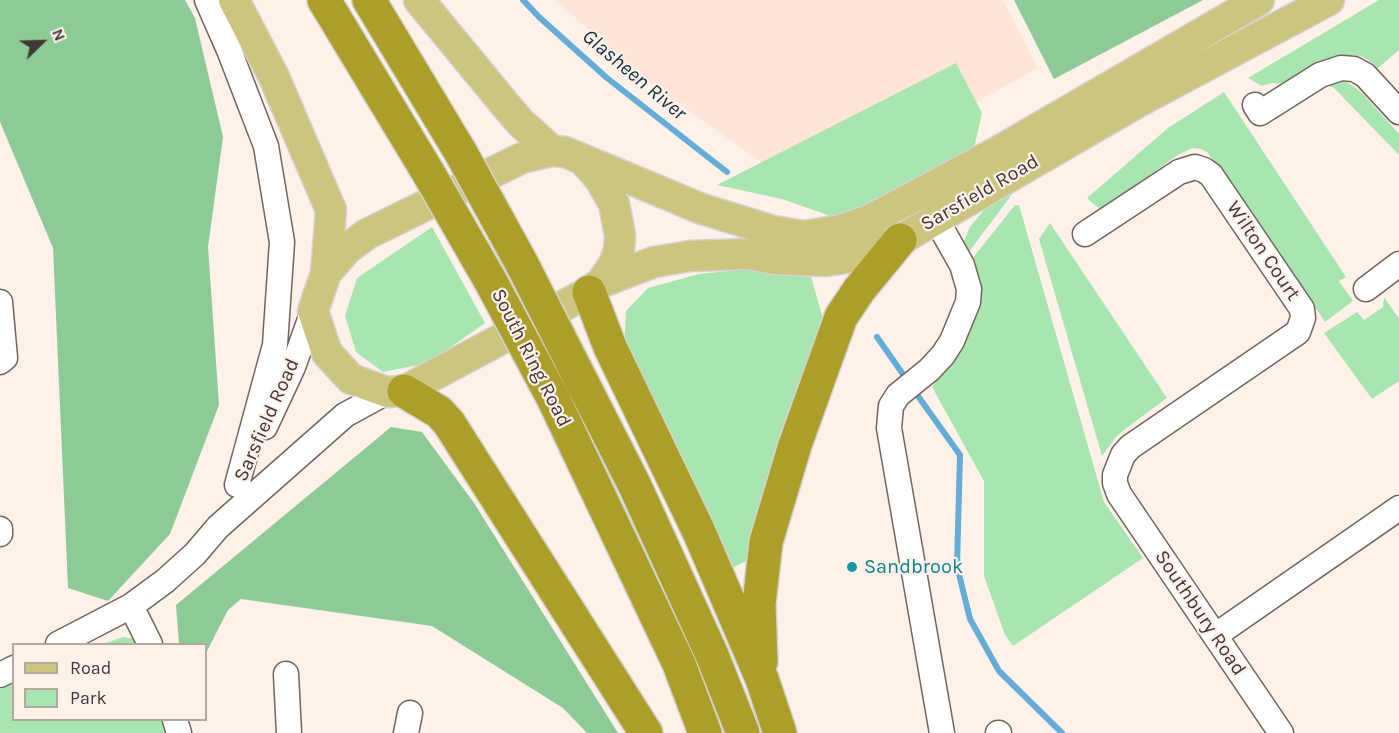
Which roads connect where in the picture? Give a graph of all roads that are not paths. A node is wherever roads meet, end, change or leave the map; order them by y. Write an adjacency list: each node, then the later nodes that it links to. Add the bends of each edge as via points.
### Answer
1 (207, 0): 23 (street, via 266,146 282,242 275,345)
2 (234, 0): 16 (main road, via 274,77 331,210)
3 (324, 0): 37 (highway, South Ring Road, bridge, via 429,174 553,398 679,664)
4 (369, 0): 38 (highway, South Ring Road, bridge, via 522,264 635,486 708,644)
5 (419, 0): 10 (main road, via 508,108)
6 (1259, 0): 11 (main road, Sarsfield Road, via 999,151 870,220 841,230 804,236 773,231 699,208)
7 (1329, 0): 12 (main road, Sarsfield Road, via 1138,102)
8 (1256, 105): 9 (street, via 1260,113 1320,75 1341,68 1365,75)
9 (1399, 112)
10 (552, 151): 11 (main road, Sarsfield Road); 16 (main road, via 522,158 367,234)
11 (583, 160): 17 (main road, via 600,178 614,204 620,235 614,264)
12 (936, 219): 14 (main road, Sarsfield Road); 40 (street, via 962,265 969,302 952,341 929,370 898,395 891,406 889,428)
13 (1085, 234): 24 (street, Wilton Court, via 1179,172 1195,167 1204,170 1302,309 1298,332 1130,447 1115,475)
14 (900, 240): 17 (main road, Sarsfield Road, via 853,257 826,261 749,255 654,261); 34 (highway, via 841,317 795,445 766,542 759,604)
15 (1399, 264): 18 (street)
16 (326, 273): 20 (main road)
17 (596, 287): 22 (main road, Sarsfield Road); 34 (highway, via 610,347 699,532)
18 (1366, 289)
19 (0, 302): 21 (street, via 5,358)
20 (313, 311): 22 (main road, via 327,353 351,379); 23 (street, Sarsfield Road, via 293,367)
21 (0, 362)
22 (396, 391): 26 (street, Sarsfield Road, via 345,415); 36 (highway, via 439,412 449,423)
23 (237, 485): 26 (street, Sarsfield Road)
24 (1119, 494): 30 (street, Southbury Road)
25 (1399, 508): 30 (street)
26 (218, 527): 29 (street, Sarsfield Road, via 195,554)
27 (0, 529): 28 (street)
28 (0, 534)
29 (131, 606): 31 (street, Sarsfield Road); 32 (street)
30 (1216, 635): 41 (street, Southbury Road)
31 (62, 643)
32 (149, 643)
33 (286, 674): 35 (street)
34 (762, 679): 39 (highway)
35 (289, 733)
36 (646, 733)
37 (705, 733)
38 (743, 733)
39 (780, 733)
40 (942, 733)
41 (1281, 733)

